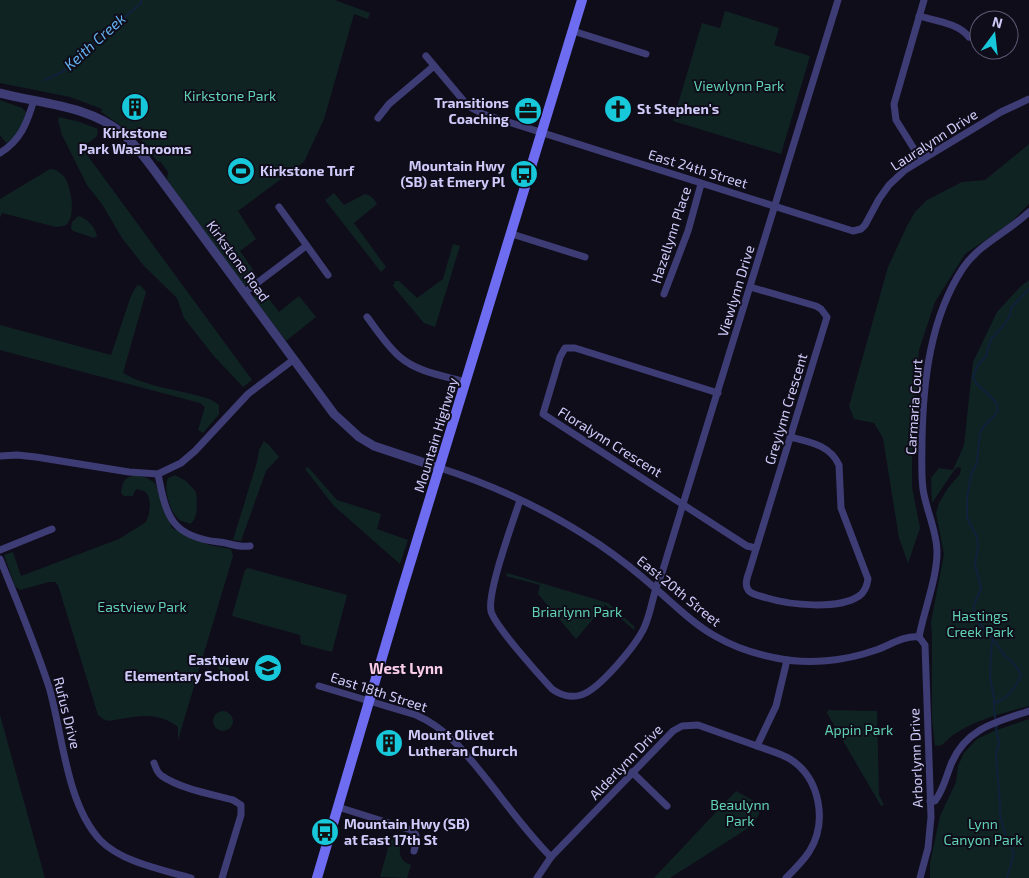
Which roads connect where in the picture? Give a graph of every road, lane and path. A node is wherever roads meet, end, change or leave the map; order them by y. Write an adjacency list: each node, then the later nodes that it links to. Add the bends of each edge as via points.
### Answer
1 (582, 0): 5 (main road, Mountain Highway)
2 (837, 0): 18 (street, Viewlynn Drive)
3 (924, 0): 4 (street)
4 (920, 16): 6 (street, via 962,30); 16 (street, via 894,104 896,120)
5 (573, 31): 7 (street); 14 (main road, Mountain Highway)
6 (969, 37)
7 (646, 54)
8 (426, 56): 9 (street, East 24th Street)
9 (434, 66): 13 (street); 14 (street, East 24th Street, via 468,106 493,118)
10 (0, 93): 12 (street, Kirkstone Road)
11 (1029, 99): 16 (street, Lauralynn Drive)
12 (34, 100): 15 (street, via 26,125 12,145); 27 (street, Kirkstone Road, via 91,114 123,134 141,153)
13 (378, 118)
14 (543, 133): 17 (street, East 24th Street); 22 (main road, Mountain Highway)
15 (0, 153)
16 (921, 160): 21 (street, Lauralynn Drive, via 889,185 866,225 853,231)
17 (701, 184): 18 (street, East 24th Street); 28 (street, Hazellynn Place, via 688,231)
18 (775, 206): 21 (street, East 24th Street); 26 (street, Viewlynn Drive)
19 (278, 207): 23 (street)
20 (1029, 212): 45 (street, Carmaria Court, via 976,253 963,268 944,306 930,355 922,466 926,507 937,550)
21 (845, 229)
22 (512, 234): 24 (street); 31 (main road, Mountain Highway)
23 (306, 246): 25 (street); 27 (street)
24 (586, 257)
25 (328, 275)
26 (750, 287): 32 (street, Viewlynn Drive); 33 (street, Greylynn Crescent, via 816,306 827,317)
27 (244, 293): 30 (street, Kirkstone Road)
28 (664, 294)
29 (367, 317): 31 (street, via 404,361)
30 (293, 360): 35 (street, Kirkstone Road, via 334,414 359,437 391,452); 36 (street, via 248,394 181,463)
31 (466, 382): 35 (main road, Mountain Highway)
32 (718, 393): 38 (street, Viewlynn Drive); 38 (street, Floralynn Crescent, via 576,348 565,348 562,352 549,389 543,414)
33 (790, 436): 41 (street, Greylynn Crescent); 41 (street, Greylynn Crescent, via 826,448 836,459 841,508 866,574 867,585 854,598 813,605 784,603 754,594 747,588 747,578)
34 (0, 456): 36 (street, via 36,457)
35 (440, 468): 37 (street, East 20th Street); 48 (main road, Mountain Highway)
36 (158, 474): 40 (street, via 169,516 182,532 209,542)
37 (520, 500): 44 (street, East 20th Street, via 600,545); 44 (street, Viewlynn Drive, via 491,595 492,613 558,694 574,696 589,692 629,652 645,626)
38 (683, 504): 41 (street, Floralynn Crescent); 44 (street, Viewlynn Drive)
39 (52, 528): 42 (street)
40 (250, 546)
41 (756, 548)
42 (0, 550)
43 (0, 559): 58 (street, Rufus Drive, via 47,682 78,805 88,825 102,841 127,857)
44 (656, 588): 46 (street, East 20th Street, via 716,636 756,653)
45 (919, 637): 46 (street, East 20th Street, via 910,637 847,658); 53 (street, Arborlynn Drive, via 925,645)
46 (787, 660): 50 (street, via 776,706)
47 (319, 686): 48 (street, East 18th Street)
48 (370, 702): 55 (main road, Mountain Highway); 57 (street, East 18th Street, via 426,719 451,736)
49 (1029, 711): 53 (street, via 976,732 958,749 940,795 935,801)
50 (758, 746): 52 (street, Alderlynn Drive, via 698,725 682,726); 62 (street, Alderlynn Drive, via 780,754 798,766 810,781 818,800 819,818 814,844)
51 (154, 763): 59 (street, via 160,776 241,805 241,815)
52 (632, 772): 54 (street); 57 (street, Alderlynn Drive)
53 (930, 801): 63 (street, Arborlynn Drive, via 928,848)
54 (667, 806)
55 (338, 807): 56 (street, via 411,830 417,834); 60 (main road, Mountain Highway)
56 (414, 852)
57 (551, 856): 61 (street, Alderlynn Drive)
58 (190, 878)
59 (222, 878)
60 (317, 878)
61 (537, 878)
62 (786, 878)
63 (920, 878)

